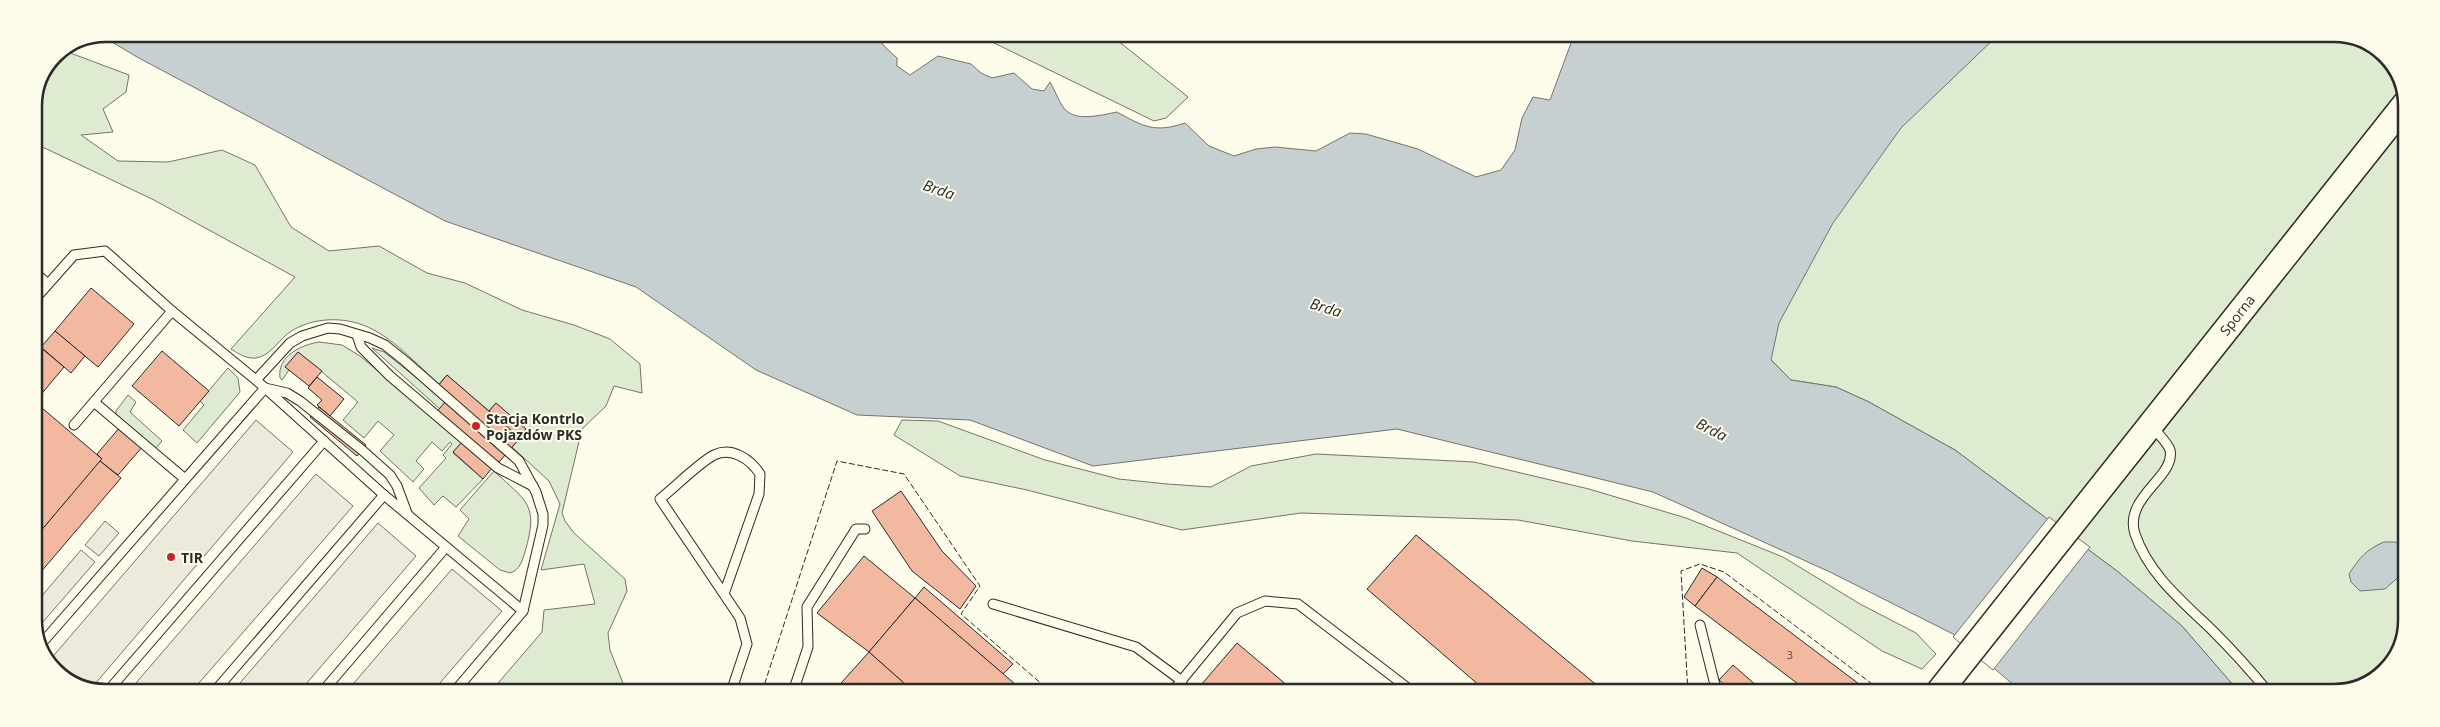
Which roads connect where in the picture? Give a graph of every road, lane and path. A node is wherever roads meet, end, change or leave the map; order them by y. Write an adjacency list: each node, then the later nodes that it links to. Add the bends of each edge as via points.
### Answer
1 (2397, 113): 10 (street, Sporna)
2 (43, 280): 3 (lane)
3 (48, 284): 4 (lane); 5 (lane, via 74,254 104,251)
4 (43, 290)
5 (172, 311): 7 (lane); 9 (lane)
6 (357, 335): 7 (lane, via 328,328 302,336 279,353); 14 (lane, via 361,347 390,376 498,468); 14 (lane, via 385,346 412,367 519,461)
7 (256, 380): 8 (lane)
8 (265, 388): 12 (lane); 13 (lane); 16 (lane, via 300,400 390,475)
9 (94, 402): 11 (lane); 13 (lane)
10 (2150, 424): 34 (street, Sporna); 35 (lane, via 2170,449 2170,461 2134,514 2132,523 2140,546 2155,573 2172,593 2214,632)
11 (74, 425)
12 (324, 441): 15 (lane); 25 (lane)
13 (185, 480): 23 (lane)
14 (533, 486): 21 (lane, via 541,502 543,525)
15 (384, 495): 16 (lane); 26 (lane)
16 (408, 516): 18 (lane)
17 (866, 529): 30 (lane, via 856,529 807,607 808,647)
18 (446, 547): 21 (lane); 27 (lane)
19 (724, 594): 19 (lane, via 660,499 715,454 731,452 746,457 760,474 759,494); 29 (lane, via 740,618 747,644)
20 (993, 604): 24 (lane, via 1136,647)
21 (523, 612): 28 (lane)
22 (1700, 625): 33 (lane)
23 (46, 640)
24 (1182, 681): 31 (lane); 32 (lane, via 1237,613 1264,601 1298,604)
25 (114, 684)
26 (221, 684)
27 (328, 684)
28 (461, 684)
29 (734, 684)
30 (796, 684)
31 (1179, 684)
32 (1403, 684)
33 (1715, 684)
34 (1945, 684)
35 (2261, 684)

